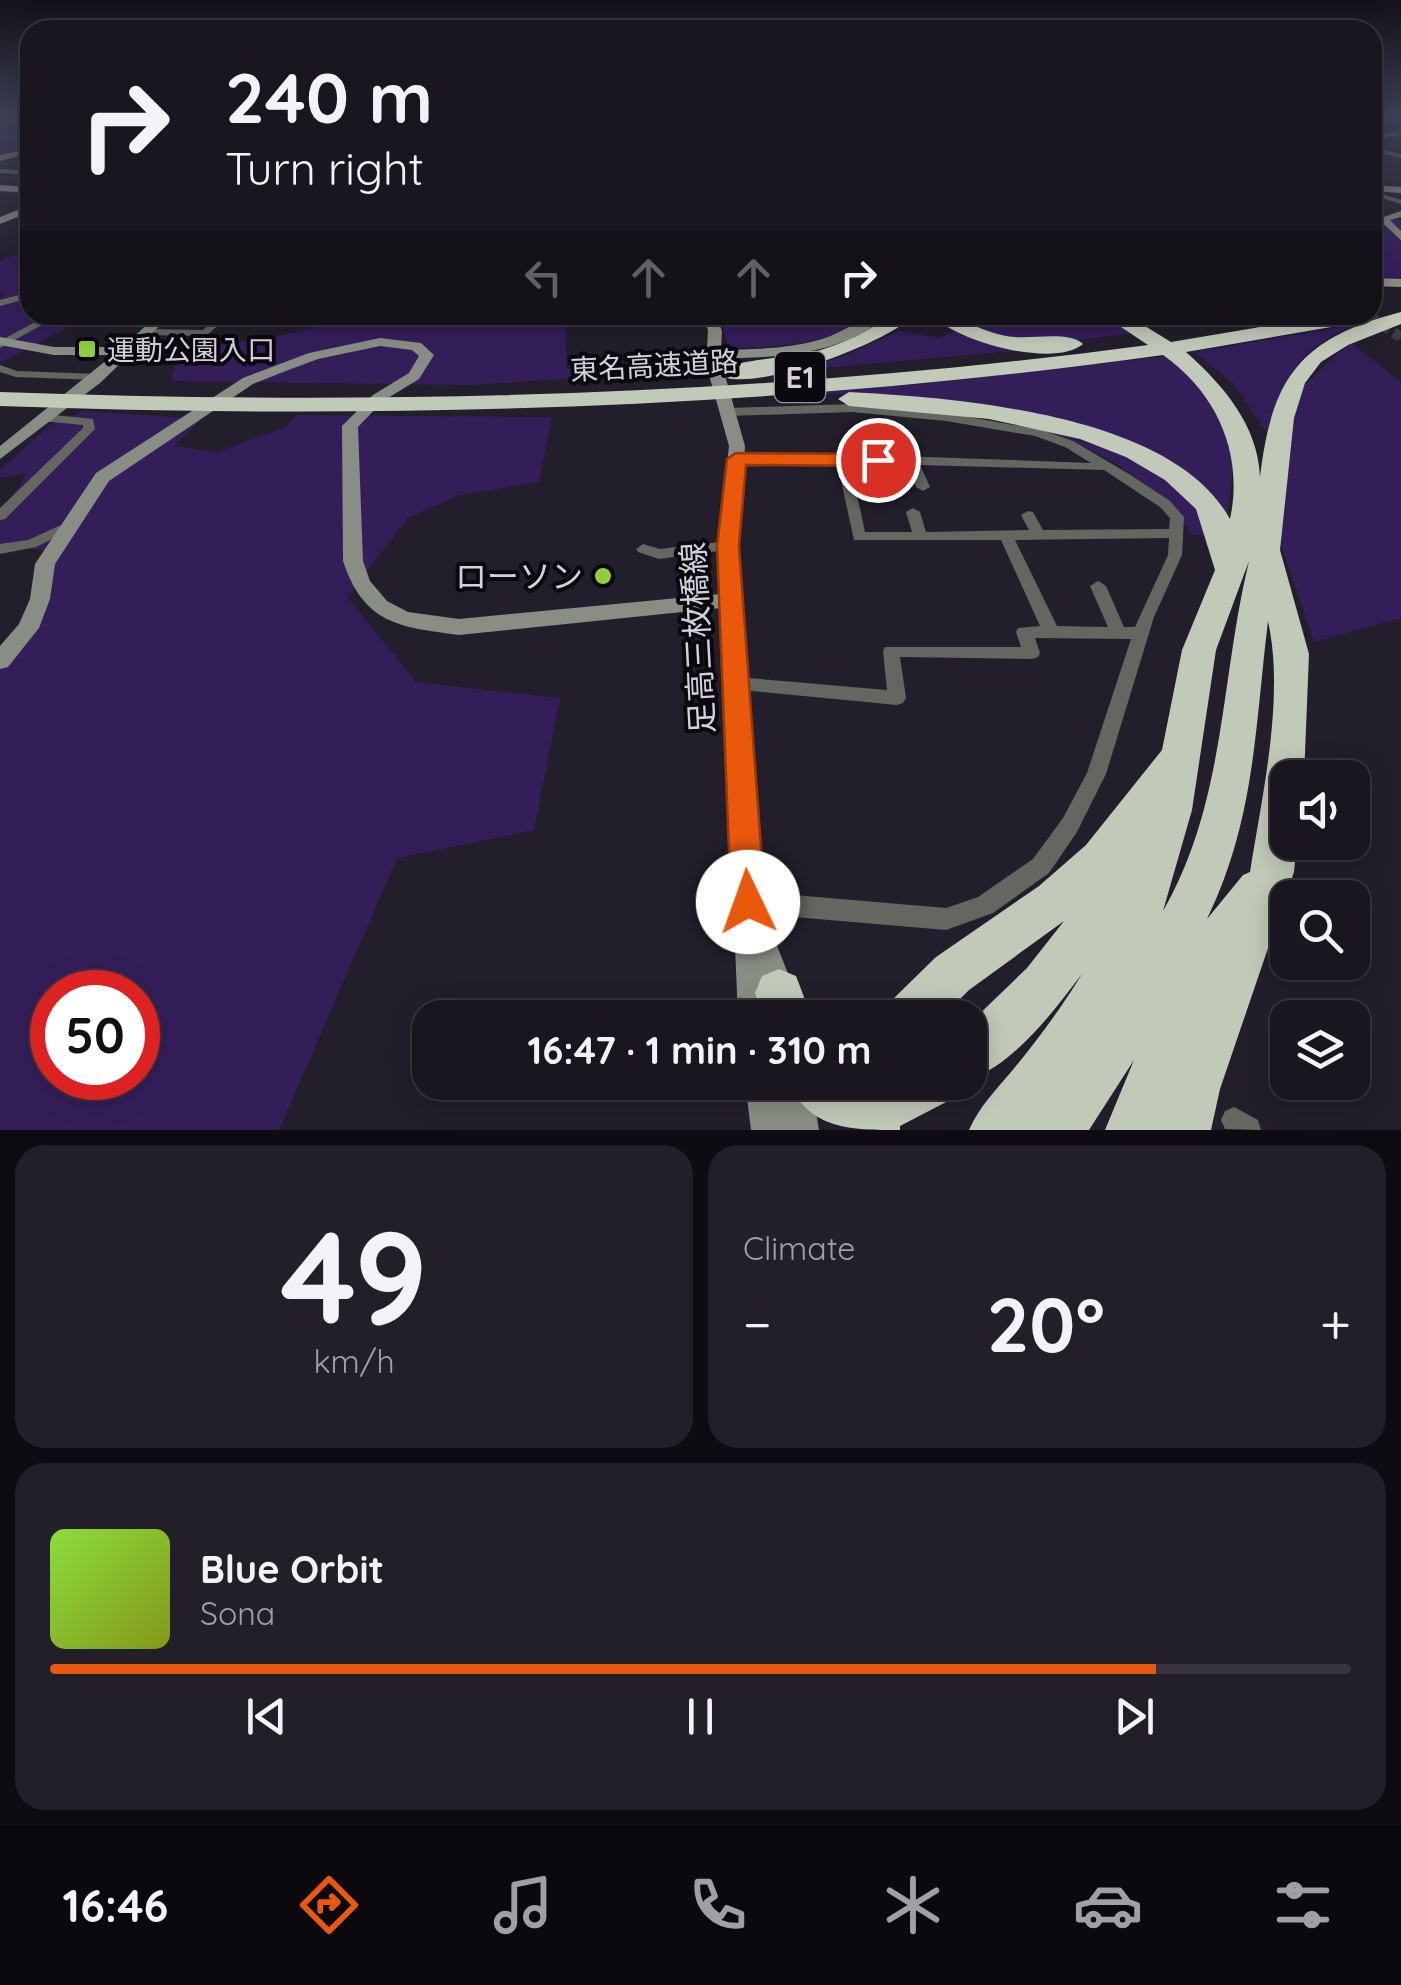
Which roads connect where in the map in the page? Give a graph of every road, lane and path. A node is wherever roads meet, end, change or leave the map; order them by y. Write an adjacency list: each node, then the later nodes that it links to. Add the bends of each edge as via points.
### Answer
1 (1401, 214): 2 (street, via 1383,219)
2 (1401, 236)
3 (1401, 318): 38 (highway, via 1330,345 1299,373 1286,400)
4 (36, 325): 18 (street)
5 (153, 325): 16 (street)
6 (214, 325): 16 (street, via 206,332)
7 (713, 325): 21 (street, 足高三枚橋線)
8 (866, 325): 21 (street, via 796,349)
9 (892, 325): 25 (highway, via 852,347 771,368)
10 (958, 325): 19 (highway, via 1005,342)
11 (1127, 325): 51 (highway, via 1200,373 1234,420 1246,490)
12 (1139, 325): 38 (highway, via 1216,376 1242,408 1260,444)
13 (1247, 325): 17 (highway)
14 (1255, 325): 17 (highway, 東名高速道路 / E1)
15 (1282, 325): 17 (highway, 東名高速道路 / E1)
16 (145, 332): 20 (street)
17 (1188, 337): 19 (highway, 東名高速道路 / E1)
18 (1, 343): 20 (street)
19 (1140, 344): 25 (highway, 東名高速道路 / E1, via 773,379); 29 (highway, 東名高速道路 / E1, via 879,380)
20 (123, 351): 23 (street)
21 (713, 359): 30 (street, 足高三枚橋線)
22 (0, 368): 23 (street)
23 (96, 378): 31 (street)
24 (0, 386): 27 (highway, 東名高速道路 / E1)
25 (460, 393): 28 (highway, 東名高速道路 / E1)
26 (0, 398): 27 (highway, 東名高速道路 / E1)
27 (196, 399): 28 (highway, 東名高速道路 / E1)
28 (418, 399): 29 (highway, 東名高速道路 / E1)
29 (536, 401): 51 (highway, via 865,399 1054,427 1123,448 1180,479 1215,516)
30 (728, 410): 34 (street, 足高三枚橋線); 36 (street, via 852,408 946,416 1038,433)
31 (48, 415): 32 (street); 41 (street, via 89,422 89,429)
32 (0, 454)
33 (843, 458): 34 (street); 35 (street); 46 (street, via 860,538)
34 (736, 459): 47 (street, 足高三枚橋線)
35 (913, 462): 36 (street); 37 (street)
36 (1107, 467): 43 (street, via 1165,504 1176,517)
37 (924, 486)
38 (1269, 496): 48 (highway)
39 (913, 512): 46 (street)
40 (1028, 515): 44 (street)
41 (0, 516)
42 (70, 525): 50 (street, via 31,544); 53 (street, via 102,477 248,381 314,356 400,342 426,355 423,364 350,426 353,560 358,582 378,610 459,627); 57 (street, via 45,564 28,628)
43 (1174, 533): 44 (street); 56 (street, via 1175,555)
44 (1038, 535): 45 (street)
45 (1006, 536): 46 (street); 55 (street)
46 (921, 537)
47 (728, 546): 49 (street, via 659,554); 53 (street, 足高三枚橋線)
48 (1266, 546): 61 (highway, via 1292,654); 75 (highway, via 1221,834 1205,878 1146,987)
49 (643, 548)
50 (0, 549)
51 (1230, 569): 59 (highway, via 1199,651)
52 (1098, 586): 54 (street)
53 (732, 600): 58 (street, 足高三枚橋線)
54 (1119, 633): 55 (street); 56 (street)
55 (1052, 634): 58 (street, via 1024,632 1032,653 891,651 898,698)
56 (1141, 634): 62 (street, via 1096,774 1070,825 1041,866 986,904 946,919)
57 (0, 661)
58 (737, 684): 62 (street, 足高三枚橋線)
59 (1178, 756): 60 (highway); 74 (highway, via 1173,809 1123,954 1058,1058)
60 (1148, 792): 64 (highway, via 1101,859 1048,908 974,955); 65 (highway, via 1125,856 1082,932 1027,1003)
61 (1272, 872): 76 (highway, via 1202,964); 77 (highway)
62 (748, 902): 63 (street, 足高三枚橋線)
63 (773, 1000)
64 (923, 1000)
65 (987, 1039)
66 (764, 1100): 71 (street)
67 (797, 1100): 72 (street)
68 (833, 1100): 69 (highway, via 883,1107)
69 (895, 1100)
70 (897, 1100): 73 (highway)
71 (768, 1130)
72 (801, 1130)
73 (861, 1130)
74 (996, 1130)
75 (1056, 1130)
76 (1132, 1130)
77 (1184, 1130)

